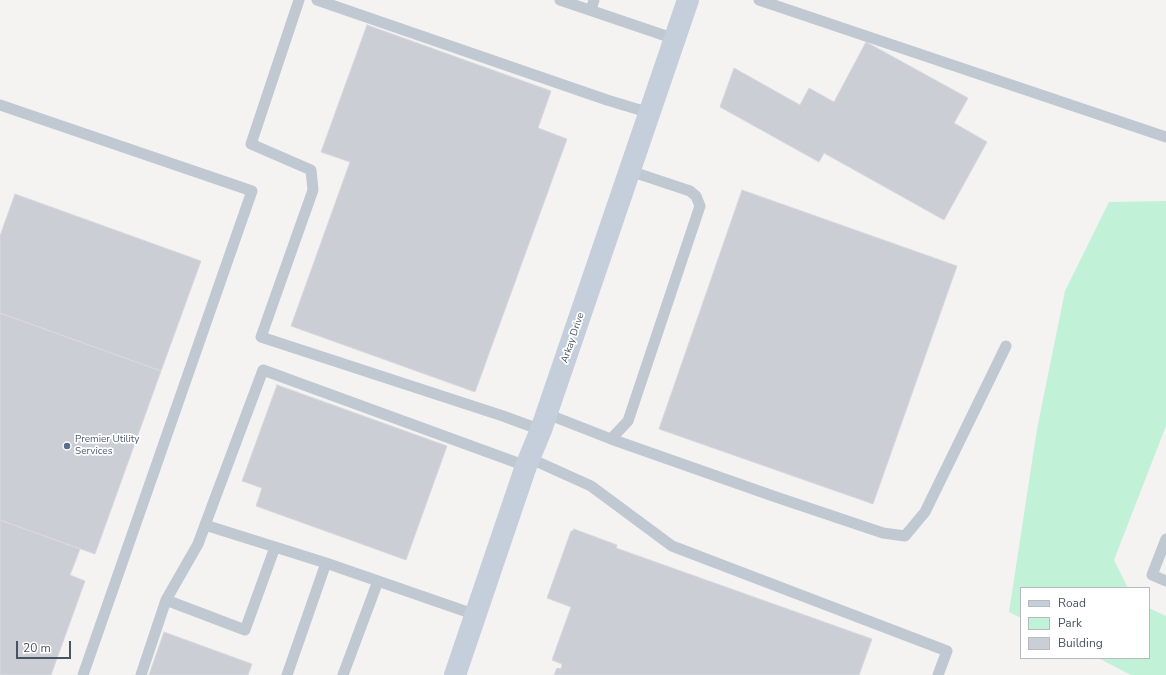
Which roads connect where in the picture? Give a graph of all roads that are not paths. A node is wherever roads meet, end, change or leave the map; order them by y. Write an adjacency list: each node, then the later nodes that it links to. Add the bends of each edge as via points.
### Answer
1 (299, 0): 13 (lane, via 251,144 310,170 313,190 261,337 502,416)
2 (317, 0): 9 (lane)
3 (560, 0): 6 (lane)
4 (688, 0): 7 (street, Arkay Drive)
5 (759, 0): 10 (lane)
6 (592, 5): 7 (lane)
7 (675, 39): 9 (street, Arkay Drive)
8 (0, 105): 24 (lane, via 252,190)
9 (650, 113): 11 (street, Arkay Drive)
10 (1166, 137)
11 (630, 172): 13 (street, Arkay Drive); 14 (lane, via 690,192 696,196 700,206 628,421)
12 (1006, 346): 14 (lane, via 925,512 905,536 875,530)
13 (544, 422): 14 (lane); 15 (street, Arkay Drive)
14 (611, 439)
15 (528, 462): 16 (lane, via 263,370); 23 (street, Arkay Drive); 29 (lane, via 591,486 672,546 947,651)
16 (205, 526): 18 (lane); 22 (lane, via 198,544)
17 (1166, 539): 20 (lane, via 1152,575)
18 (275, 547): 19 (lane); 22 (lane, via 245,630)
19 (326, 563): 21 (lane); 26 (lane)
20 (1166, 580)
21 (378, 581): 23 (lane); 27 (lane)
22 (166, 600): 25 (lane)
23 (476, 614): 28 (street, Arkay Drive)
24 (83, 675)
25 (141, 675)
26 (287, 675)
27 (343, 675)
28 (455, 675)
29 (938, 675)

